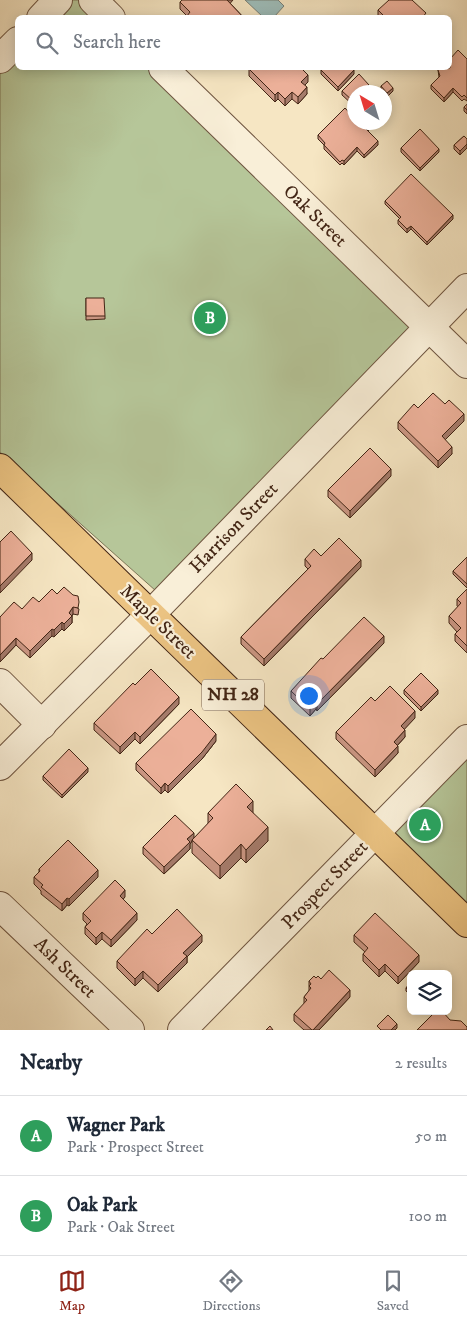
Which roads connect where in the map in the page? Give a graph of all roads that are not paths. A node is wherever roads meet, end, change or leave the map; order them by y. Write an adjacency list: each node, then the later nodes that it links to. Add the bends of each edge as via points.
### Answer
1 (58, 0): 3 (street)
2 (93, 0): 4 (street)
3 (44, 15)
4 (108, 15)
5 (15, 44): 6 (street)
6 (0, 59)
7 (165, 70): 9 (street, Oak Street)
8 (467, 288): 9 (street, Harrison Street)
9 (429, 327): 10 (street, Oak Street); 12 (street, Harrison Street)
10 (467, 364)
11 (0, 468): 12 (main road, Maple Street / NH 28)
12 (150, 615): 14 (street, Harrison Street); 17 (main road, Maple Street / NH 28)
13 (0, 683): 14 (street)
14 (42, 725): 16 (street, Harrison Street)
15 (467, 739): 17 (street, Prospect Street)
16 (0, 766)
17 (375, 833): 19 (main road, Maple Street / NH 28); 21 (street, Prospect Street)
18 (0, 906): 20 (street, Ash Street)
19 (467, 923)
20 (130, 1030)
21 (182, 1030)

